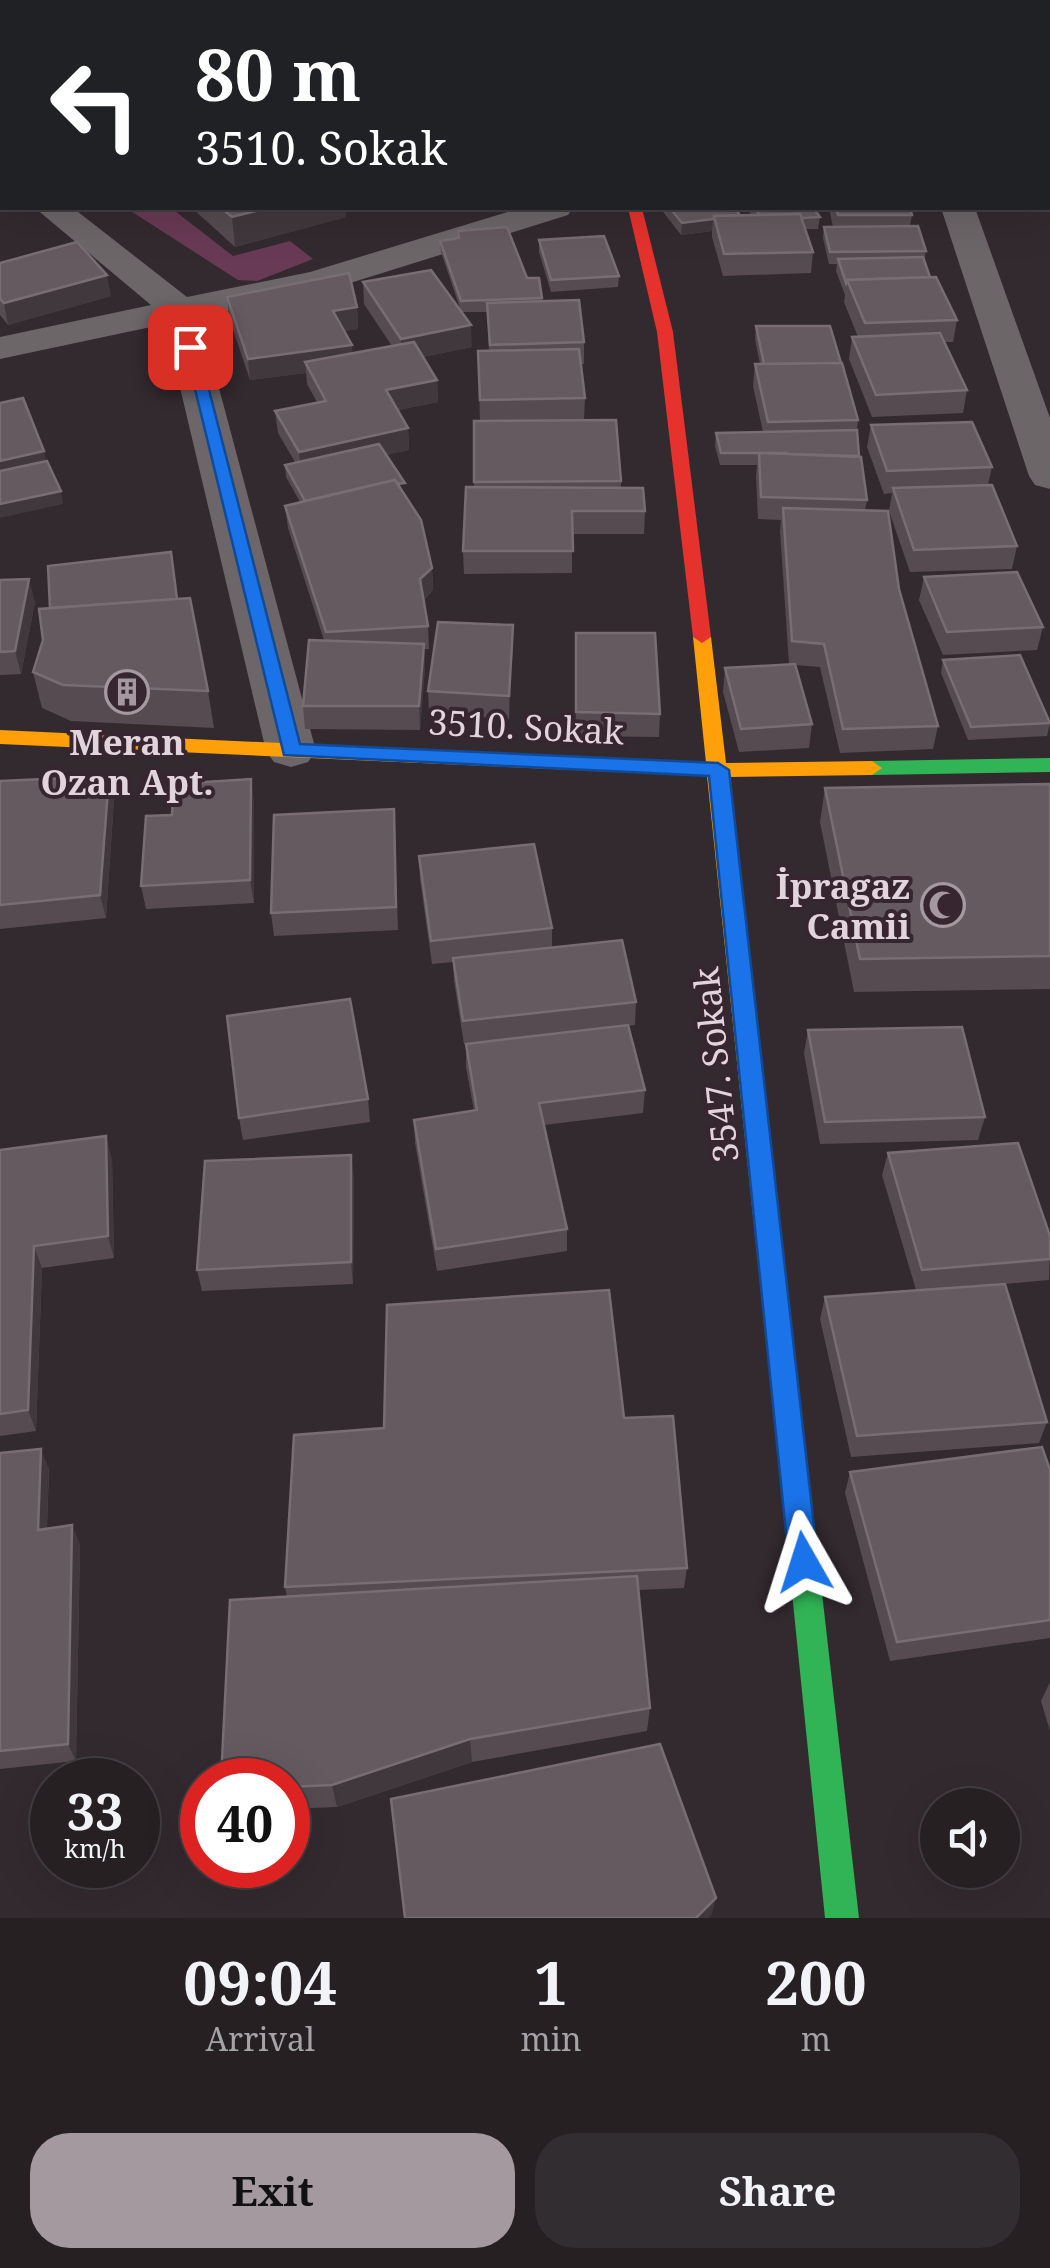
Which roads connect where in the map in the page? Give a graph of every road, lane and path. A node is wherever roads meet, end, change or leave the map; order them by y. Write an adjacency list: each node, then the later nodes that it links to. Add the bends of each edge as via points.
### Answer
1 (55, 210): 6 (street)
2 (540, 210): 5 (street)
3 (635, 210): 12 (street, 3547. Sokak, via 665,332)
4 (959, 210): 8 (street)
5 (451, 221): 6 (street, via 318,281)
6 (180, 310): 7 (street); 10 (street)
7 (0, 348)
8 (1050, 476)
9 (0, 737): 10 (street, 3510. Sokak)
10 (291, 751): 12 (street, 3510. Sokak)
11 (1050, 765): 12 (street, 3510. Sokak)
12 (718, 770): 13 (street, 3547. Sokak)
13 (842, 1918)

